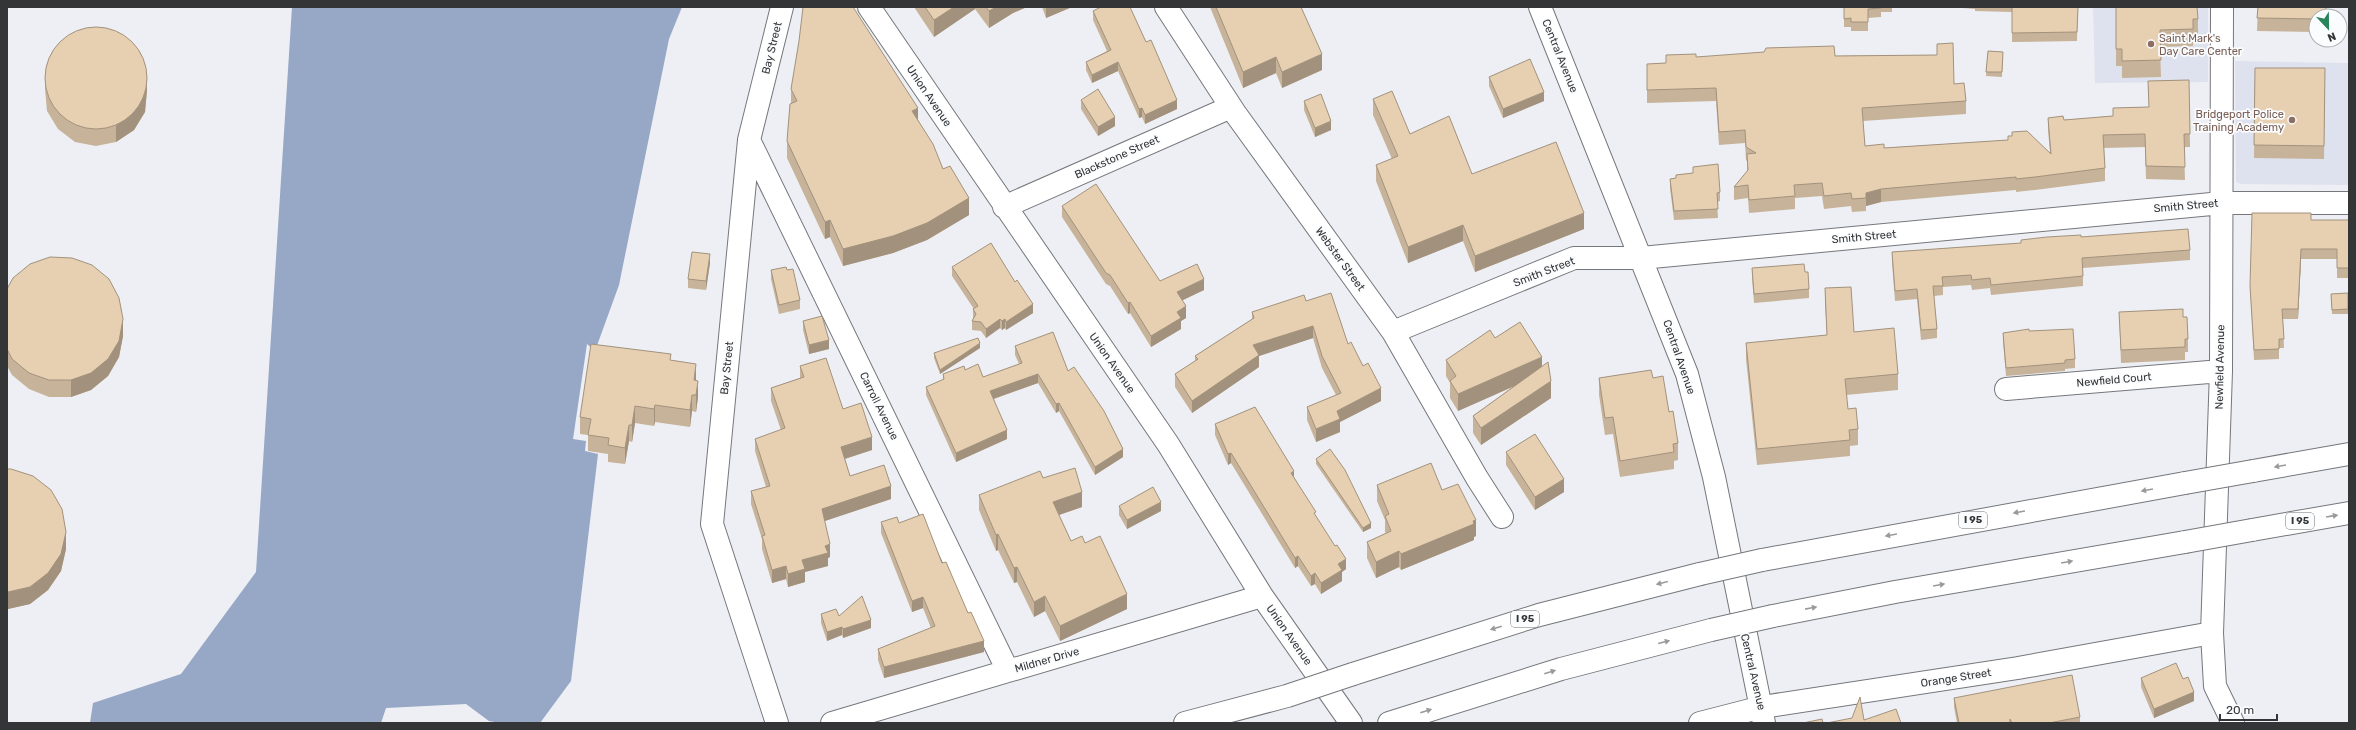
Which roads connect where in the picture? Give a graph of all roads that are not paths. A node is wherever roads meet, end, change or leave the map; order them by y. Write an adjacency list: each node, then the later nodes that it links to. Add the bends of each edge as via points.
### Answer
1 (782, 7): 7 (main road, Bay Street)
2 (869, 7): 10 (main road, Union Avenue)
3 (1166, 7): 6 (main road, Webster Street)
4 (1540, 7): 11 (main road, Central Avenue)
5 (2222, 7): 8 (main road, Newfield Avenue)
6 (1231, 107): 10 (main road, Blackstone Street); 12 (main road, Webster Street)
7 (749, 140): 20 (main road, Carroll Avenue); 23 (main road, Bay Street, via 712,524)
8 (2222, 203): 9 (main road, Smith Street); 11 (main road, Smith Street); 13 (main road, Newfield Avenue)
9 (2349, 203)
10 (1004, 207): 18 (main road, Union Avenue, via 1168,444)
11 (1641, 258): 12 (main road, Smith Street, via 1574,258); 22 (main road, Central Avenue, via 1687,374 1714,477)
12 (1393, 332): 17 (main road, Webster Street, via 1476,478)
13 (2221, 371): 14 (main road, Newfield Court); 19 (main road, Newfield Avenue)
14 (2006, 389)
15 (2349, 453): 21 (main road, I 95, one-way to 21, bridge, via 1762,560 1700,574 1539,615)
16 (2349, 513): 28 (main road, I 95, one-way to 16, bridge, via 1561,669 1773,616 1895,592)
17 (1502, 518)
18 (1262, 596): 20 (main road, Mildner Drive); 27 (main road, Union Avenue)
19 (2212, 633): 22 (main road, Orange Street); 30 (main road, Newfield Avenue, via 2215,686)
20 (1008, 671): 24 (main road, Mildner Drive)
21 (1288, 696): 25 (main road); 26 (main road, I 95)
22 (1763, 715): 29 (main road, Orange Street)
23 (777, 723)
24 (832, 723)
25 (1185, 723)
26 (1205, 723)
27 (1351, 723)
28 (1389, 723)
29 (1700, 723)
30 (2233, 723)

